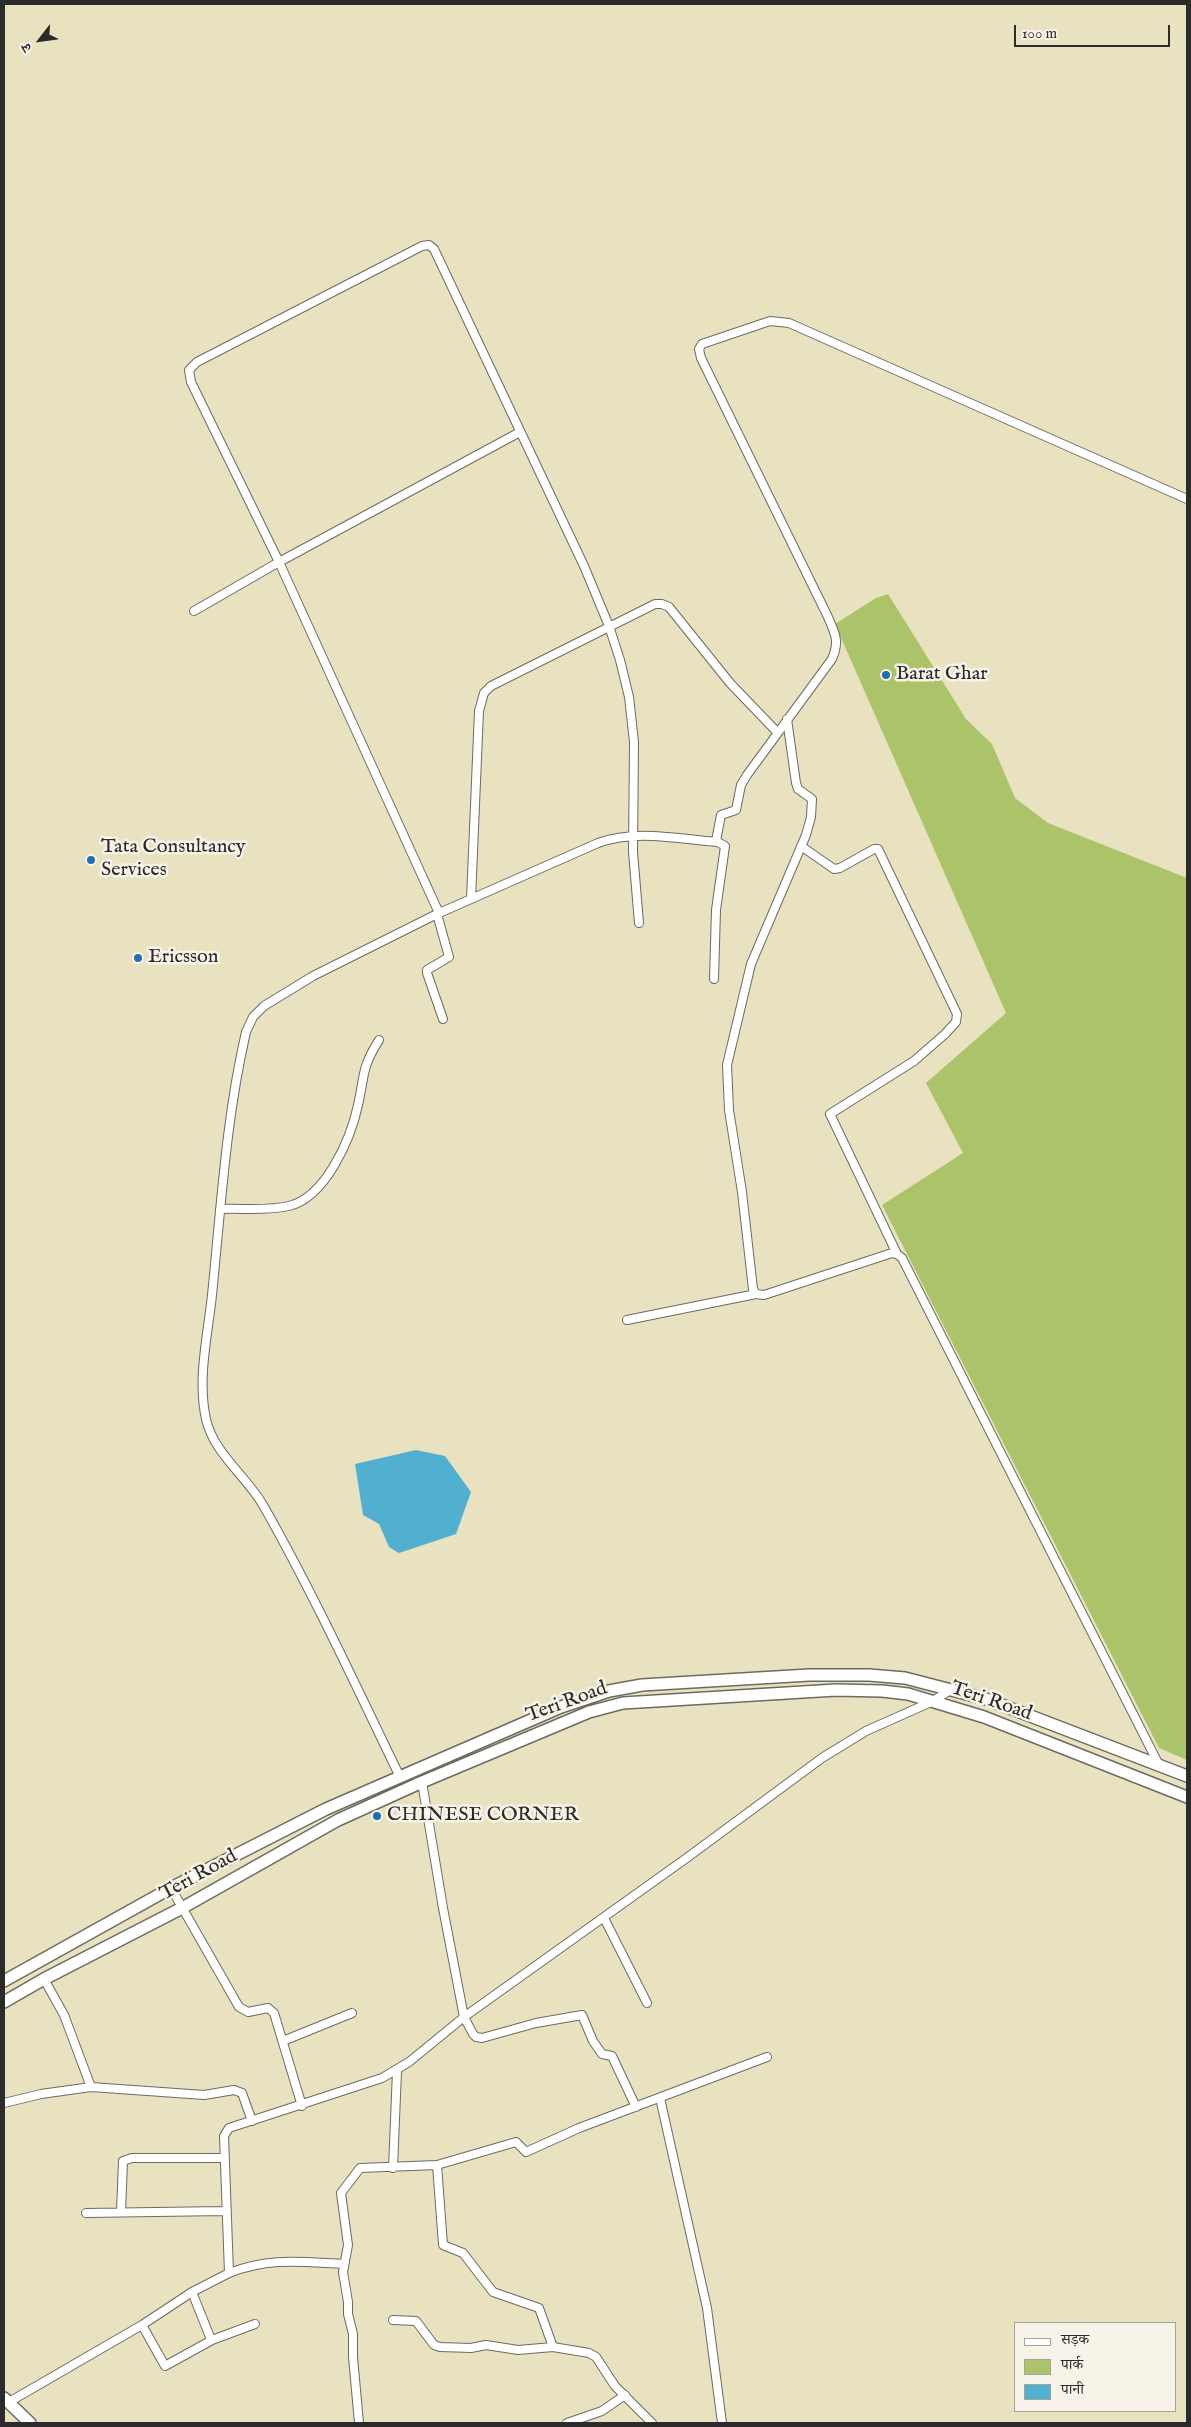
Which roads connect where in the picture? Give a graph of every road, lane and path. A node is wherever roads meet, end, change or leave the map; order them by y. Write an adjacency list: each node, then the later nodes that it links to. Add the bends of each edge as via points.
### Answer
1 (520, 432): 3 (street); 3 (street, via 434,248 429,245 197,362 189,370 191,382); 5 (street)
2 (1187, 498): 6 (street, via 789,323 770,321 706,342 699,349 701,358 835,633 837,647 832,659)
3 (279, 562): 4 (street); 12 (street)
4 (194, 611)
5 (609, 626): 7 (street, via 655,604 669,607 721,673); 8 (street, via 626,680 632,720); 11 (street, via 491,686 484,693 478,723)
6 (787, 719): 7 (street); 10 (street, via 796,783 813,804)
7 (777, 732): 9 (street, via 743,780 736,810 721,814)
8 (634, 835): 9 (street); 11 (street, via 610,838); 13 (street)
9 (717, 842): 14 (street, via 725,846 716,910)
10 (801, 846): 18 (street, via 834,869 878,849 957,1014 956,1022 946,1034 914,1061 830,1114); 19 (street, via 751,964 727,1065 729,1110)
11 (471, 899): 12 (street)
12 (438, 914): 15 (street, via 449,957 427,973); 17 (street, via 312,976 277,997 253,1017 242,1051)
13 (639, 923)
14 (714, 979)
15 (443, 1019)
16 (379, 1040): 17 (street, via 363,1069 349,1136 314,1190 289,1206)
17 (220, 1209): 27 (street, via 205,1360 206,1419 220,1448 262,1504 310,1593)
18 (897, 1254): 19 (street, via 764,1295); 24 (street, via 902,1258)
19 (756, 1294): 20 (street)
20 (627, 1320)
21 (953, 1689): 22 (street); 23 (street, via 905,1678 869,1675 642,1685 583,1698); 24 (street)
22 (931, 1702): 25 (street, Teri Road, via 908,1694 858,1690 623,1703 589,1712); 29 (street, Teri Road, via 984,1717); 32 (street, via 866,1732 822,1758)
23 (445, 1757): 25 (street); 27 (street)
24 (1159, 1765): 26 (street)
25 (451, 1770): 28 (street, Teri Road)
26 (1187, 1776)
27 (400, 1777): 30 (street, via 326,1809)
28 (422, 1782): 31 (street, Teri Road, via 338,1820); 38 (street)
29 (1187, 1797)
30 (171, 1888): 31 (street); 34 (street)
31 (182, 1908): 33 (street, Teri Road); 39 (street, via 238,2008 248,2012 271,2009)
32 (604, 1918): 36 (street); 38 (street)
33 (44, 1979): 35 (street, Teri Road); 42 (street, via 64,2015)
34 (4, 1981)
35 (4, 2002)
36 (647, 2003)
37 (352, 2013): 39 (street)
38 (464, 2017): 41 (street); 46 (street, via 473,2034 482,2038 582,2015 602,2054 612,2056)
39 (283, 2041): 45 (street)
40 (767, 2057): 43 (street)
41 (397, 2071): 45 (street); 50 (street)
42 (91, 2087): 44 (street); 47 (street, via 204,2095 239,2091)
43 (660, 2098): 46 (street); 68 (street, via 707,2308)
44 (4, 2102)
45 (302, 2106): 47 (street)
46 (636, 2107): 49 (street, via 526,2152 516,2142)
47 (252, 2122): 48 (street, via 226,2131)
48 (224, 2158): 51 (street); 52 (street, via 132,2158 123,2161)
49 (437, 2165): 50 (street); 61 (street, via 443,2245 463,2253 493,2292 539,2308)
50 (393, 2168): 54 (street, via 360,2168 343,2190 348,2245)
51 (225, 2211): 52 (street); 55 (street)
52 (121, 2212): 53 (street)
53 (86, 2213)
54 (344, 2264): 55 (street, via 276,2261); 65 (street)
55 (228, 2273): 56 (street)
56 (192, 2292): 59 (street); 60 (street)
57 (393, 2320): 61 (street, via 416,2321 434,2345 440,2347 486,2345 518,2350)
58 (255, 2324): 59 (street, via 212,2340 164,2366)
59 (142, 2325): 63 (street)
60 (210, 2336)
61 (553, 2347): 62 (street, via 596,2357 610,2380)
62 (625, 2395): 66 (street, via 602,2411); 67 (street)
63 (6, 2400): 64 (street)
64 (30, 2423)
65 (359, 2423)
66 (567, 2423)
67 (652, 2423)
68 (722, 2423)

